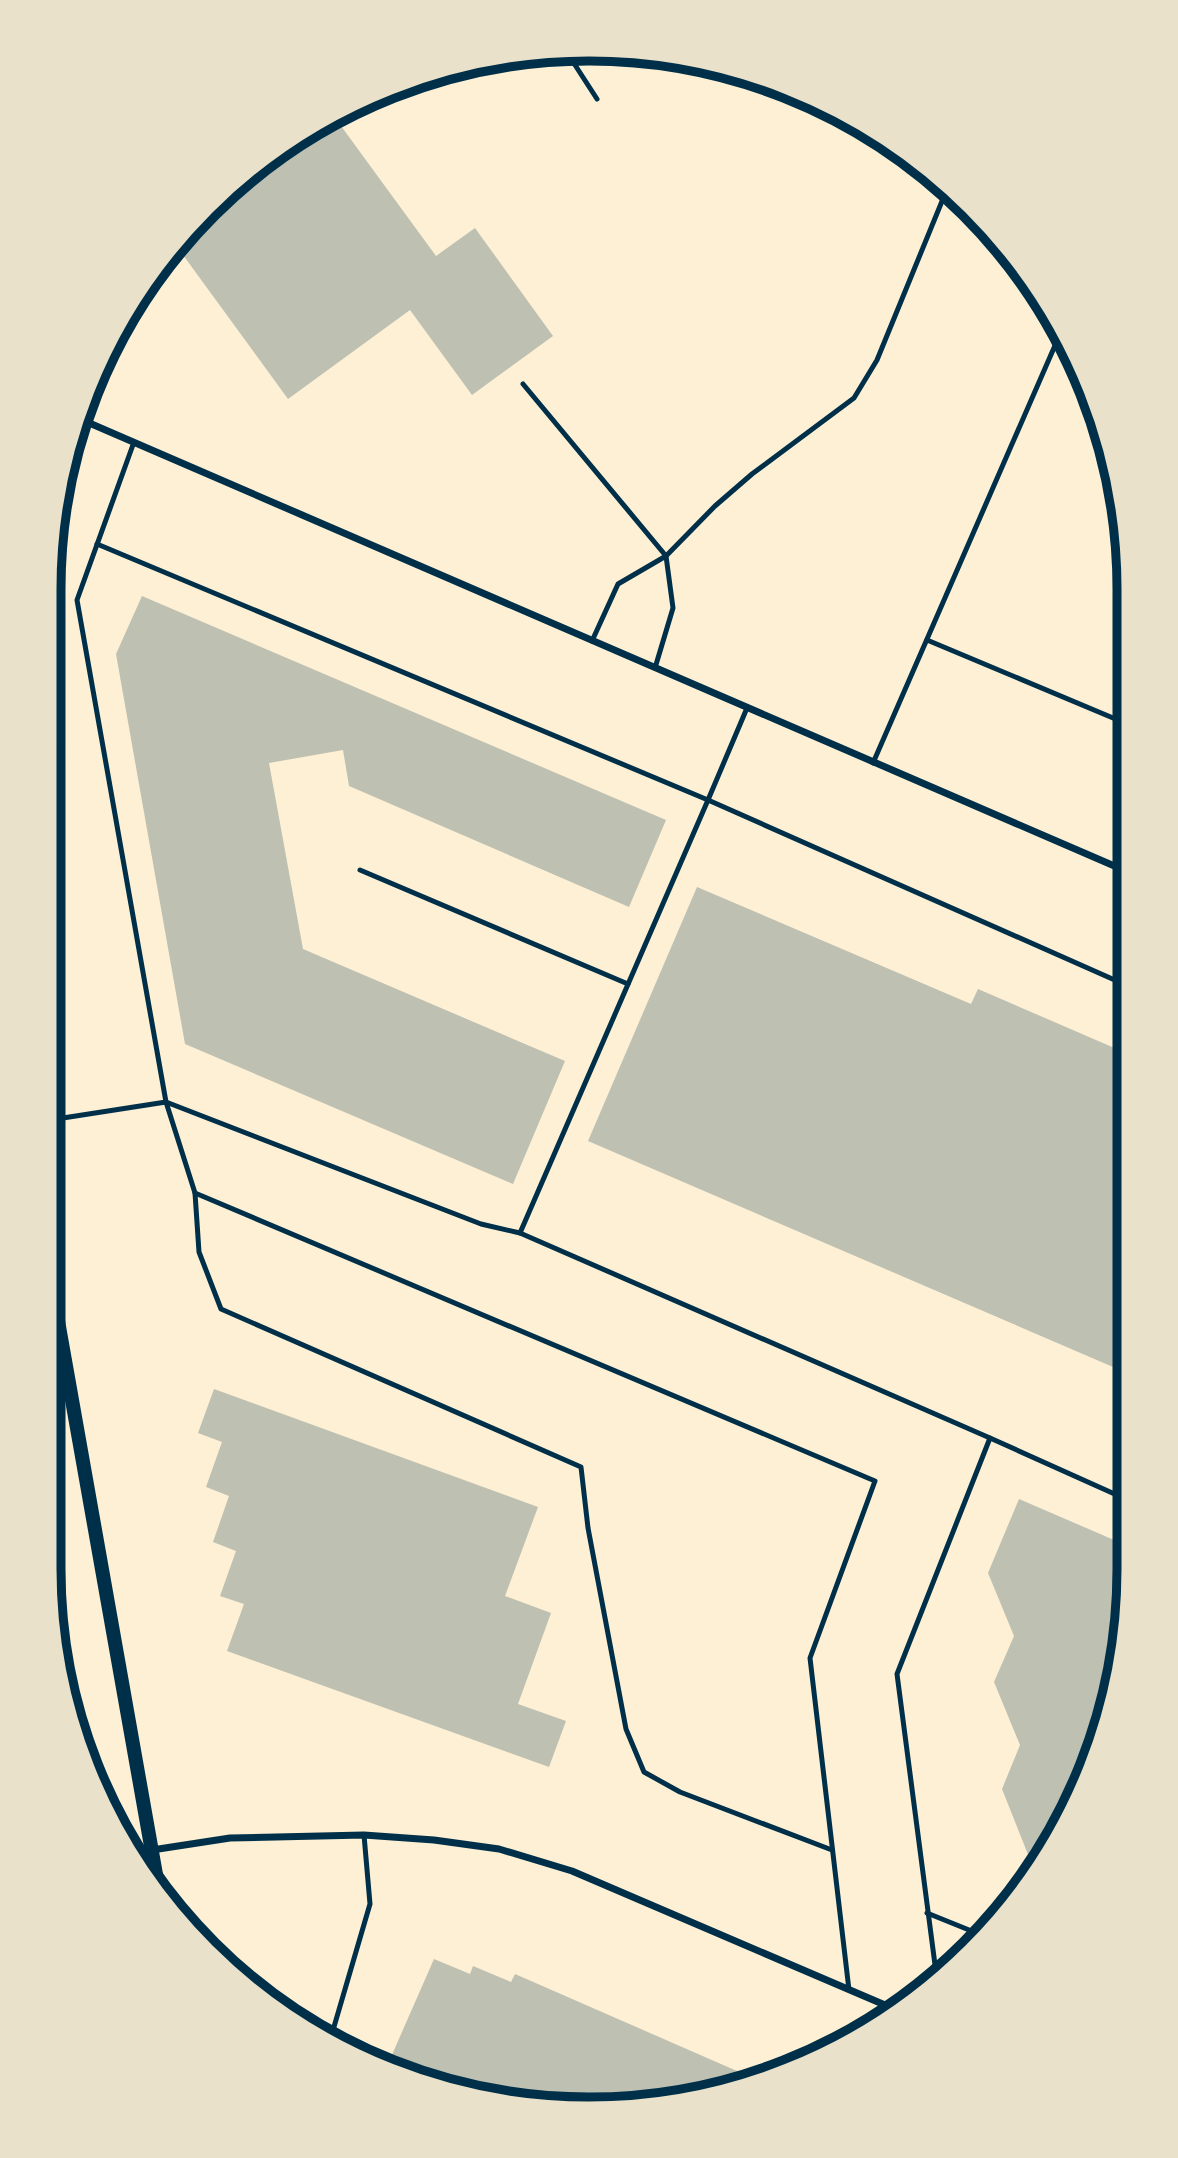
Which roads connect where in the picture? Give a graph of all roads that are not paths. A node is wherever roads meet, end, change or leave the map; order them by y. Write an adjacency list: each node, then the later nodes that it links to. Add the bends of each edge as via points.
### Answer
1 (573, 61): 2 (lane)
2 (597, 99)
3 (943, 198): 9 (lane, via 877,360 854,398 752,474)
4 (1056, 344): 10 (lane)
5 (523, 384): 9 (lane)
6 (88, 423): 7 (street)
7 (134, 442): 8 (lane); 11 (street)
8 (97, 544): 16 (lane); 21 (lane, via 77,600)
9 (666, 556): 11 (lane, via 618,584); 12 (lane, via 673,608)
10 (927, 640): 14 (lane); 15 (lane)
11 (592, 641): 12 (street)
12 (655, 668): 13 (street)
13 (747, 708): 15 (street); 16 (lane)
14 (1117, 720)
15 (873, 763): 17 (street)
16 (708, 800): 19 (lane); 20 (lane)
17 (1117, 867)
18 (360, 870): 20 (lane)
19 (1117, 981)
20 (628, 984): 24 (lane)
21 (166, 1102): 22 (lane); 23 (lane); 24 (lane, via 481,1224)
22 (61, 1118)
23 (195, 1193): 30 (lane, via 199,1252 221,1310 581,1467 626,1730 644,1773 680,1792); 30 (lane, via 874,1481 810,1658)
24 (520, 1233): 26 (lane)
25 (61, 1338): 29 (main road)
26 (990, 1438): 27 (lane); 33 (lane, via 897,1674)
27 (1117, 1495)
28 (364, 1835): 29 (street, via 229,1838); 36 (street, via 499,1849 572,1871); 38 (lane, via 370,1904)
29 (152, 1850): 31 (street); 32 (main road)
30 (832, 1850): 36 (lane)
31 (144, 1853)
32 (155, 1869)
33 (927, 1913): 34 (lane); 35 (lane)
34 (972, 1931)
35 (934, 1968)
36 (849, 1990): 37 (street)
37 (886, 2005)
38 (333, 2030)

